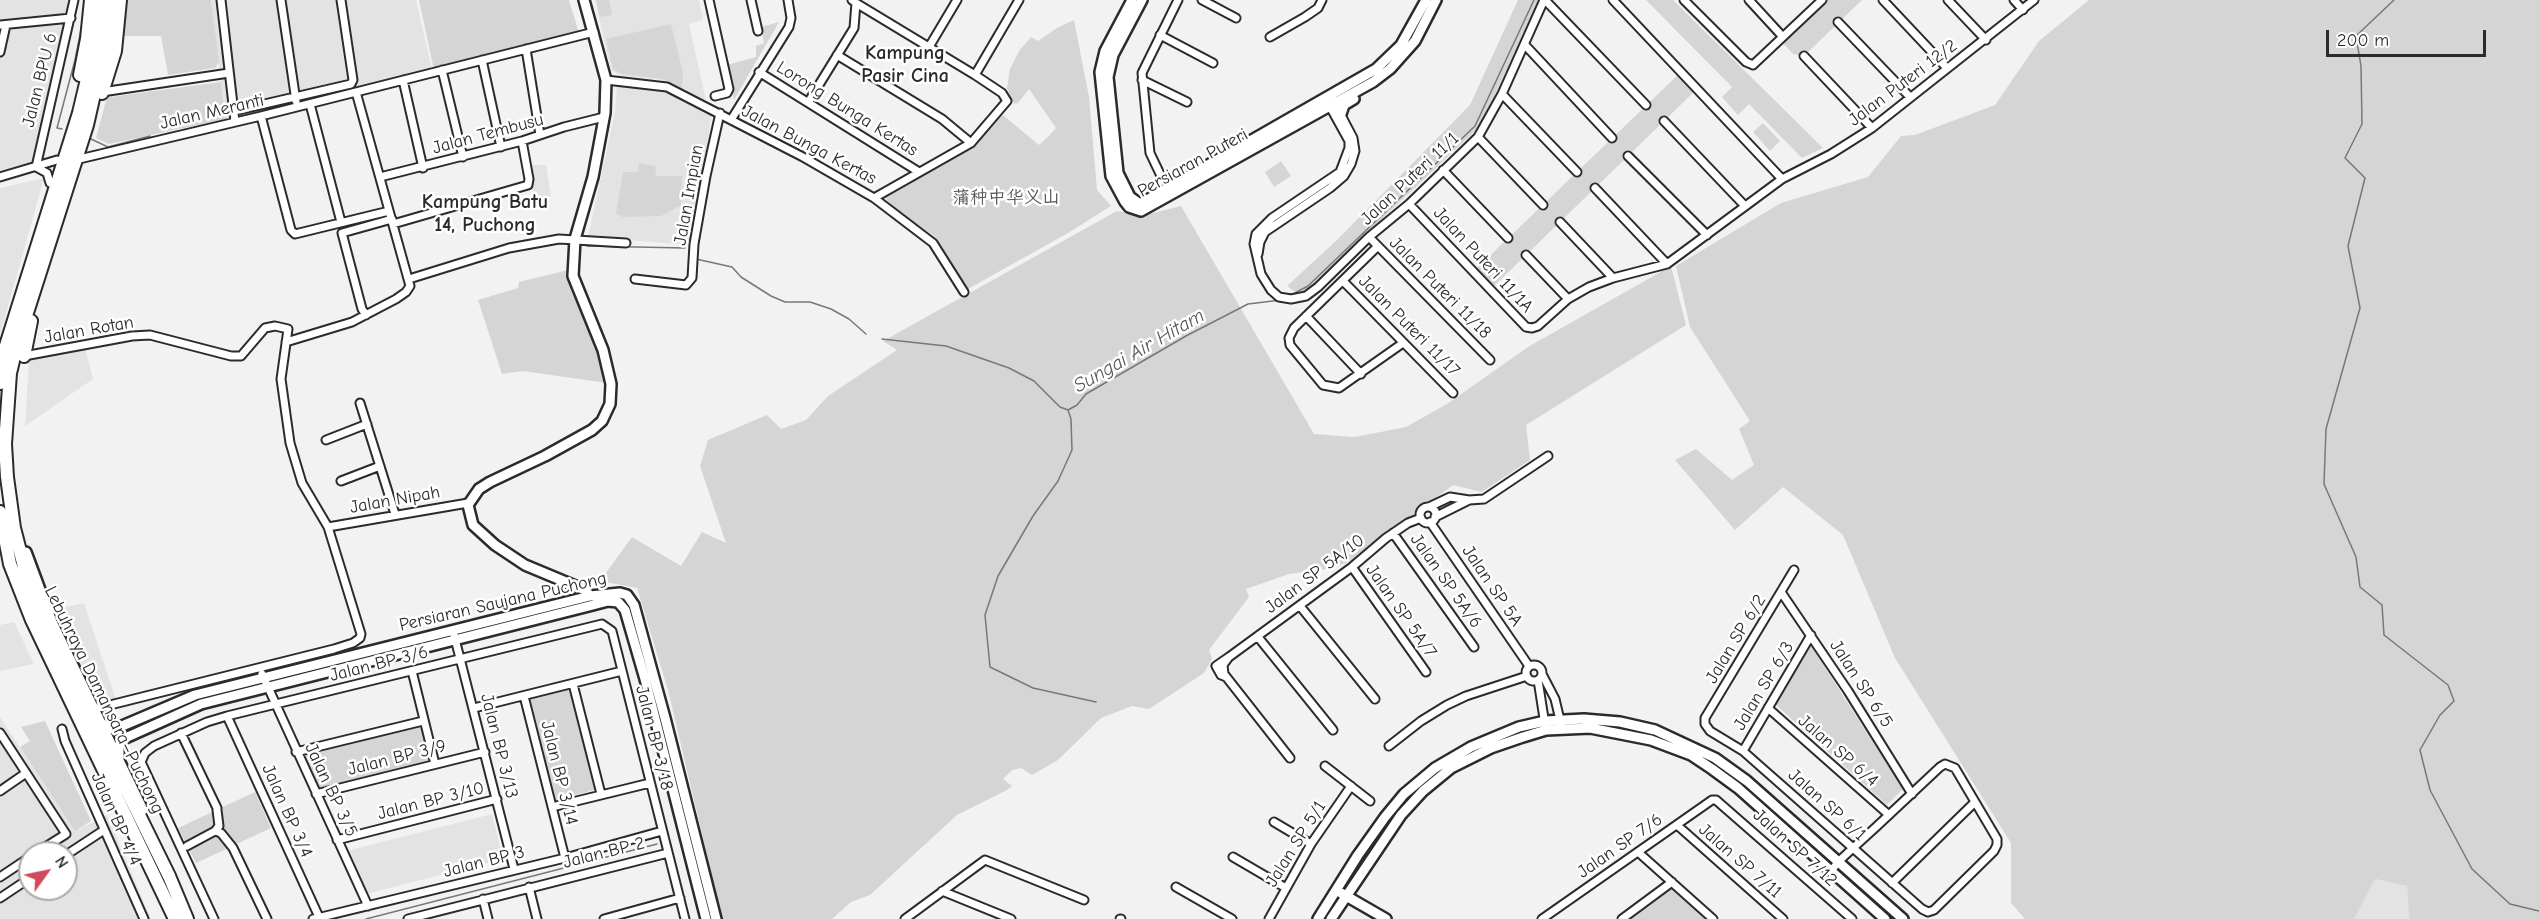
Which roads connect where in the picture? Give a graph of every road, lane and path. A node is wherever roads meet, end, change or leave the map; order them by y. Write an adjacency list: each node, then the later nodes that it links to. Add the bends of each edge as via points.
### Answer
1 (74, 0): 33 (street, Jalan BPU 6)
2 (91, 0): 92 (highway, via 87,39)
3 (100, 0): 119 (highway, via 79,113)
4 (110, 0): 82 (highway, Lebuhraya Damansara–Puchong)
5 (120, 0): 56 (highway, via 115,51)
6 (221, 0): 54 (street)
7 (281, 0): 66 (street)
8 (341, 0): 66 (street, via 351,84)
9 (584, 0): 38 (street)
10 (710, 0): 65 (street, via 729,89)
11 (751, 0): 37 (street)
12 (789, 0): 53 (street, via 789,27)
13 (957, 0): 44 (street)
14 (1019, 0): 55 (street)
15 (1132, 0): 69 (street, Persiaran Puteri, via 1105,51 1100,72 1111,176 1129,207 1145,210)
16 (1142, 0): 69 (street, Persiaran Puteri, via 1113,55 1108,77 1118,173 1136,202 1146,202)
17 (1178, 0): 39 (street)
18 (1202, 0): 34 (street)
19 (1322, 0): 40 (street, via 1318,8)
20 (1426, 0): 69 (street, Persiaran Puteri, via 1409,32 1388,59)
21 (1436, 0): 60 (street, Persiaran Puteri, via 1415,41)
22 (1544, 0): 43 (street, Jalan Puteri 11/1); 72 (street)
23 (1613, 0): 102 (street)
24 (1684, 0): 41 (street, via 1753,65)
25 (1749, 0): 41 (street)
26 (1883, 0): 51 (street)
27 (1948, 0): 42 (street)
28 (2014, 0): 32 (street)
29 (2034, 0): 32 (street, Jalan Puteri 12/2)
30 (1819, 1): 41 (street)
31 (854, 2): 44 (street); 47 (street, via 854,28)
32 (2023, 9): 42 (street, Jalan Puteri 12/2)
33 (71, 18): 36 (street); 94 (street, Jalan BPU 6)
34 (1236, 18)
35 (1838, 22): 67 (street)
36 (3, 25): 46 (street)
37 (758, 31)
38 (594, 32): 45 (street, Jalan Meranti); 58 (street)
39 (1160, 35): 50 (street); 59 (street, via 1145,64)
40 (1270, 37)
41 (1783, 37)
42 (1986, 40): 51 (street, Jalan Puteri 12/2)
43 (1525, 45): 64 (street, Jalan Puteri 11/1); 86 (street)
44 (929, 47): 55 (street)
45 (526, 49): 49 (street, Jalan Meranti); 84 (street)
46 (0, 52)
47 (837, 55): 68 (street); 88 (street, via 942,119)
48 (1804, 56): 83 (street)
49 (482, 60): 52 (street, Jalan Meranti); 89 (street)
50 (1214, 63)
51 (1947, 68): 67 (street, Jalan Puteri 12/2)
52 (442, 70): 57 (street, Jalan Meranti); 91 (street)
53 (759, 72): 68 (street, Lorong Bunga Kertas); 79 (street)
54 (230, 73): 61 (street); 74 (street)
55 (975, 75): 88 (street, Jalan Bunga Kertas, via 1002,93 1007,101)
56 (107, 76): 61 (street); 62 (highway)
57 (403, 80): 63 (street, Jalan Meranti); 95 (street)
58 (606, 80): 75 (street, Jalan Bunga Kertas, via 667,87); 78 (street)
59 (1142, 80): 70 (street); 99 (street, via 1150,153)
60 (1373, 82): 69 (street, Persiaran Puteri); 76 (street, via 1344,105)
61 (118, 89): 62 (street)
62 (102, 92): 82 (highway)
63 (356, 92): 71 (street, Jalan Meranti); 101 (street)
64 (1502, 94): 85 (street, Jalan Puteri 11/1); 98 (street)
65 (715, 96)
66 (295, 97): 73 (street); 74 (street)
67 (1910, 97): 83 (street, Jalan Puteri 12/2)
68 (809, 101): 97 (street, Lorong Bunga Kertas)
69 (1330, 101): 76 (street); 121 (street, Jalan Puteri 11/1, via 1349,141 1346,160 1340,172 1263,225 1254,244)
70 (1187, 102)
71 (310, 104): 73 (street, Jalan Meranti); 111 (street)
72 (1646, 105)
73 (297, 107): 77 (street, Jalan Meranti)
74 (234, 111): 80 (street)
75 (720, 113): 79 (street, Jalan Bunga Kertas); 125 (street, Jalan Impian, via 690,282 686,285)
76 (1341, 114): 121 (street, via 1355,151 1347,173 1265,232)
77 (261, 116): 80 (street, Jalan Meranti); 111 (street, via 291,230 295,234)
78 (604, 117): 84 (street, Jalan Tembusu); 116 (street, via 593,177)
79 (731, 120): 105 (street, Jalan Bunga Kertas)
80 (235, 122): 93 (street, Jalan Meranti)
81 (1664, 122): 108 (street)
82 (87, 125): 93 (highway, Lebuhraya Damansara–Puchong)
83 (1872, 128): 102 (street, Jalan Puteri 12/2)
84 (540, 135): 87 (street, Jalan Tembusu)
85 (1478, 137): 96 (street, Jalan Puteri 11/1); 107 (street)
86 (1612, 138)
87 (522, 141): 89 (street, Jalan Tembusu); 110 (street, via 528,185)
88 (971, 142): 97 (street, Jalan Bunga Kertas)
89 (501, 147): 91 (street, Jalan Tembusu)
90 (1628, 156): 113 (street)
91 (463, 157): 95 (street, Jalan Tembusu)
92 (57, 160): 94 (street); 103 (highway)
93 (75, 160): 129 (highway, Lebuhraya Damansara–Puchong)
94 (36, 167): 100 (street); 103 (street, via 47,173)
95 (423, 168): 101 (street, Jalan Tembusu)
96 (1443, 170): 106 (street, Jalan Puteri 11/1); 115 (street)
97 (919, 172): 105 (street, Jalan Bunga Kertas)
98 (1577, 172)
99 (1161, 176)
100 (0, 177)
101 (380, 177): 109 (street)
102 (1782, 179): 108 (street, Jalan Puteri 11/1A)
103 (50, 183): 119 (highway)
104 (1595, 188): 122 (street)
105 (874, 198): 127 (street, via 933,243)
106 (1409, 204): 114 (street, Jalan Puteri 11/1); 128 (street, Jalan Puteri 11/1A, via 1526,327 1538,326)
107 (1543, 205)
108 (1745, 206): 113 (street, Jalan Puteri 11/1A)
109 (389, 211): 110 (street); 111 (street)
110 (392, 221): 124 (street); 130 (street, via 342,233)
111 (341, 222)
112 (1560, 222): 123 (street)
113 (1707, 235): 122 (street, Jalan Puteri 11/1A)
114 (1369, 237): 118 (street, Jalan Puteri 11/18); 121 (street, Jalan Puteri 11/1, via 1318,287 1306,296 1291,299 1279,297 1271,290)
115 (1508, 238)
116 (575, 239): 117 (street); 124 (street, via 509,248); 147 (street, via 573,276 609,371 608,408 602,422 592,430 490,482)
117 (626, 243)
118 (1378, 246): 126 (street); 135 (street, Jalan Puteri 11/18)
119 (36, 247): 137 (highway, via 4,352)
120 (1526, 255): 128 (street)
121 (1257, 257)
122 (1667, 264): 123 (street, Jalan Puteri 11/1A)
123 (1613, 278): 128 (street, Jalan Puteri 11/1A)
124 (409, 279): 130 (street, via 406,292)
125 (635, 279)
126 (1343, 280): 131 (street); 133 (street, Jalan Puteri 11/17)
127 (964, 292)
128 (1568, 299)
129 (29, 311): 134 (highway, via 31,327); 145 (highway, Lebuhraya Damansara–Puchong, via 10,373 5,444)
130 (366, 315): 132 (street)
131 (1306, 316): 136 (street); 136 (street, via 1294,328 1290,345 1323,385 1339,388)
132 (286, 342): 134 (street, Jalan Rotan, via 288,329 275,326 265,328 241,356 150,335); 153 (street, via 281,379 290,443 302,483)
133 (1403, 343): 136 (street); 138 (street, Jalan Puteri 11/17)
134 (24, 356)
135 (1490, 360)
136 (1361, 374)
137 (0, 383)
138 (1454, 393)
139 (360, 403): 140 (street)
140 (367, 424): 141 (street); 143 (street)
141 (326, 440)
142 (1548, 456): 146 (street, via 1484,499)
143 (380, 466): 144 (street); 150 (street)
144 (341, 482)
145 (9, 495): 186 (street, via 37,586); 236 (highway, Lebuhraya Damansara–Puchong, via 29,586 41,616)
146 (1469, 500): 148 (street, via 1450,497); 152 (street)
147 (468, 503): 150 (street, Jalan Nipah); 158 (street, via 473,525 495,545 525,565 585,590)
148 (1429, 507): 151 (street, via 1421,511); 152 (street)
149 (0, 512): 256 (highway, Lebuhraya Damansara–Puchong, via 10,564 32,620)
150 (396, 514): 153 (street, Jalan Nipah)
151 (1421, 518): 152 (street); 154 (street, Jalan SP 5A/10)
152 (1433, 519): 168 (street, Jalan SP 5A)
153 (328, 527): 165 (street, via 361,634 353,643)
154 (1393, 533): 155 (street, Jalan SP 5A/10); 164 (street, Jalan SP 5A/6)
155 (1352, 567): 159 (street, Jalan SP 5A/10); 172 (street, Jalan SP 5A/7)
156 (1794, 570): 157 (street, Jalan SP 6/2)
157 (1781, 592): 162 (street, Jalan SP 6/5); 191 (street, Jalan SP 6/2)
158 (590, 596): 161 (street, Persiaran Saujana Puchong); 267 (street, Persiaran Saujana Puchong, via 620,592 634,605)
159 (1300, 606): 163 (street, Jalan SP 5A/10); 182 (street)
160 (612, 631): 167 (street, Jalan BP 3/6, via 602,624); 171 (street, Jalan BP 3/18)
161 (454, 635): 166 (street, Persiaran Saujana Puchong); 167 (street, Jalan BP 3/13); 177 (street, Persiaran Saujana Puchong); 266 (street, Persiaran Saujana Puchong, via 608,601 622,605 645,679)
162 (1811, 635): 185 (street, Jalan SP 6/3); 211 (street, Jalan SP 6/5)
163 (1258, 637): 194 (street); 201 (street, Jalan SP 5A/10, via 1216,666)
164 (1474, 646)
165 (334, 649): 166 (street); 169 (street)
166 (337, 659): 177 (street, Persiaran Saujana Puchong)
167 (462, 659): 170 (street, Jalan BP 3/6); 184 (street, Jalan BP 3/13)
168 (1529, 666): 174 (street); 175 (street, Jalan SP 5A, via 1538,666)
169 (259, 668): 173 (street); 177 (street, Jalan BP 3/5)
170 (412, 671): 183 (street, Jalan BP 3/6); 188 (street)
171 (622, 671): 179 (street); 206 (street, Jalan BP 3/18)
172 (1426, 672)
173 (237, 673): 176 (street); 178 (street)
174 (1527, 676): 175 (street, via 1533,680); 197 (street, via 1447,705)
175 (1540, 677): 190 (street, Jalan SP 5A, via 1556,699); 192 (street)
176 (217, 678): 180 (street); 186 (street)
177 (266, 682): 178 (street, Persiaran Saujana Puchong); 183 (street, Jalan BP 3/5); 202 (street, Persiaran Saujana Puchong, via 191,707 128,736 121,742)
178 (240, 684): 180 (street, Persiaran Saujana Puchong)
179 (573, 684): 181 (street); 210 (street)
180 (220, 689): 189 (street, Persiaran Saujana Puchong, via 189,697 115,729)
181 (524, 696): 184 (street); 216 (street, Jalan BP 3/14)
182 (1375, 699)
183 (275, 705): 187 (street, Jalan BP 3/6); 199 (street, Jalan BP 3/5)
184 (474, 708): 200 (street, Jalan BP 3/13)
185 (1768, 708): 198 (street, Jalan SP 6/3); 217 (street, Jalan SP 6/4)
186 (94, 709): 189 (street)
187 (227, 716): 196 (street, Jalan BP 3/6); 253 (street, Jalan BP 3/4)
188 (423, 721): 199 (street); 203 (street)
189 (101, 723): 202 (street)
190 (1561, 724): 192 (street); 234 (street, via 1620,722 1655,730 1692,746 1747,781)
191 (1705, 724): 198 (street, Jalan SP 6/1)
192 (1546, 726): 244 (street, via 1511,730 1471,747 1416,783 1385,817); 246 (street, via 1463,762 1423,791 1401,815)
193 (63, 729): 220 (street, Jalan BP 4/4)
194 (1333, 730)
195 (0, 733): 205 (street)
196 (181, 733): 221 (street, via 217,809 219,826); 258 (street, Jalan BP 3/6, via 154,746 141,762)
197 (1389, 746)
198 (1743, 751): 228 (street, Jalan SP 6/1)
199 (296, 752): 209 (street, Jalan BP 3/5)
200 (485, 752): 203 (street, Jalan BP 3/9); 212 (street, Jalan BP 3/13)
201 (1290, 758)
202 (119, 760): 236 (street, via 149,823)
203 (435, 765): 209 (street, Jalan BP 3/9)
204 (1325, 766): 207 (street)
205 (26, 773): 208 (street); 224 (street, via 66,834)
206 (650, 783): 210 (street); 222 (street, Jalan BP 3/18)
207 (1351, 786): 214 (street); 225 (street, Jalan SP 5/1)
208 (0, 790)
209 (316, 794): 223 (street, Jalan BP 3/5)
210 (601, 794): 216 (street)
211 (1912, 794): 215 (street, via 1940,767 1950,765); 217 (street)
212 (497, 799): 223 (street, Jalan BP 3/10); 235 (street, Jalan BP 3/13)
213 (1716, 800): 219 (street, Jalan SP 7/6); 279 (street, Jalan SP 7/12)
214 (1370, 801)
215 (1975, 802): 239 (street); 239 (street, Jalan SP 6/1, via 1997,845 1967,878 1928,912)
216 (552, 807): 232 (street, Jalan BP 3/14)
217 (1889, 815): 228 (street)
218 (1274, 822): 225 (street)
219 (1677, 825): 229 (street, Jalan SP 7/6); 278 (street, Jalan SP 7/11)
220 (104, 830): 227 (street); 255 (street, Jalan BP 4/4)
221 (215, 831): 226 (street); 259 (street, via 233,848)
222 (662, 831): 230 (street, Jalan BP 3/18); 232 (street, Jalan BP 3)
223 (337, 840): 251 (street, Jalan BP 3/5)
224 (55, 841)
225 (1311, 844): 243 (street, Jalan SP 5/1)
226 (187, 846)
227 (78, 847)
228 (1853, 848): 234 (street); 239 (street, Jalan SP 6/1)
229 (1638, 852): 238 (street); 275 (street, Jalan SP 7/6)
230 (668, 853): 241 (street, Jalan BP 2); 248 (street, Jalan BP 3/18)
231 (1233, 857): 243 (street)
232 (565, 858): 235 (street, Jalan BP 3)
233 (18, 865): 237 (street)
234 (1835, 866): 280 (street); 281 (street)
235 (514, 869): 251 (street, Jalan BP 3)
236 (168, 876): 257 (highway, Lebuhraya Damansara–Puchong)
237 (0, 877)
238 (1672, 882): 276 (street); 277 (street)
239 (1892, 883)
240 (18, 886): 247 (street)
241 (529, 887): 249 (street, Jalan BP 2); 262 (street)
242 (1176, 887): 270 (street)
243 (1286, 888): 271 (street, Jalan SP 5/1)
244 (1335, 890): 246 (street); 272 (street)
245 (942, 891): 250 (street, via 981,862 990,860); 268 (street); 269 (street)
246 (1345, 895): 273 (street); 274 (street)
247 (0, 898)
248 (680, 898): 252 (street); 265 (street, Jalan BP 3/18)
249 (483, 899): 254 (street, Jalan BP 2); 261 (street)
250 (1084, 900)
251 (368, 906): 253 (street, Jalan BP 3)
252 (633, 911): 263 (street); 264 (street)
253 (316, 918)
254 (419, 918): 260 (street, Jalan BP 2)
255 (144, 919)
256 (175, 919)
257 (187, 919)
258 (214, 919)
259 (267, 919)
260 (408, 919)
261 (488, 919)
262 (537, 919)
263 (604, 919)
264 (635, 919)
265 (685, 919)
266 (706, 919)
267 (716, 919)
268 (905, 919)
269 (1011, 919)
270 (1232, 919)
271 (1269, 919)
272 (1318, 919)
273 (1330, 919)
274 (1386, 919)
275 (1542, 919)
276 (1622, 919)
277 (1713, 919)
278 (1783, 919)
279 (1852, 919)
280 (1885, 919)
281 (1903, 919)

